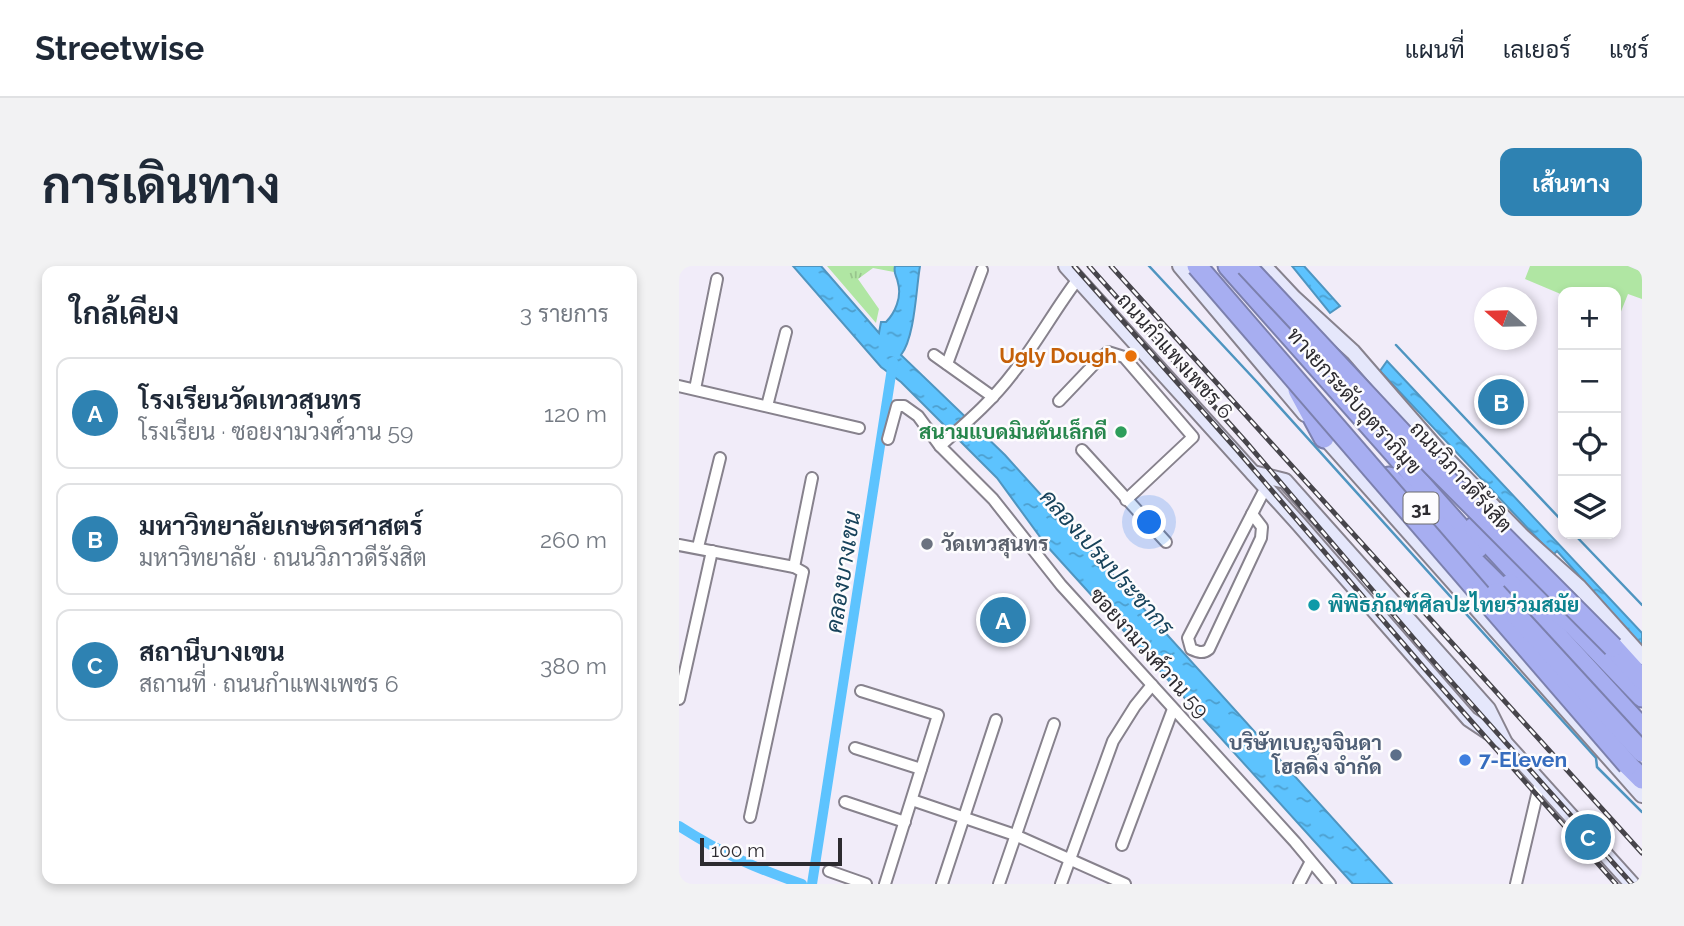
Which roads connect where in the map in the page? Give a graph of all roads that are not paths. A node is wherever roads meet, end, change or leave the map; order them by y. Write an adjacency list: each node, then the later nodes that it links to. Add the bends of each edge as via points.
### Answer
1 (1066, 266): 9 (main road, ถนนกำแพงเพชร 6)
2 (1180, 266): 24 (main road, 31)
3 (1198, 266): 15 (highway, 31); 53 (highway, bridge)
4 (1229, 266): 50 (highway, ทางยกระดับอุตราภิมุข / 31)
5 (1248, 266): 11 (highway, ถนนวิภาวดีรังสิต / 31); 41 (highway, bridge, via 1432,465)
6 (1264, 266): 10 (main road, ถนนวิภาวดีรังสิต / 31)
7 (982, 270): 14 (street)
8 (717, 279): 17 (street)
9 (1078, 279): 18 (street); 21 (main road, ถนนกำแพงเพชร 6)
10 (1294, 298): 11 (highway); 40 (main road, ถนนวิภาวดีรังสิต / 31, via 1353,352 1439,450 1579,587)
11 (1296, 318): 39 (highway, ถนนวิภาวดีรังสิต / 31, via 1426,475)
12 (786, 332): 20 (street)
13 (934, 355): 14 (street)
14 (947, 364): 18 (street)
15 (1292, 379): 24 (highway); 53 (highway, 31, via 1520,607)
16 (679, 386): 17 (street)
17 (695, 389): 20 (street)
18 (993, 397): 26 (street)
19 (1059, 401): 23 (street, via 1099,359 1115,353 1124,357)
20 (767, 407): 22 (street)
21 (1206, 422): 23 (street); 29 (main road, ถนนกำแพงเพชร 6)
22 (859, 428)
23 (1193, 437): 32 (street)
24 (1324, 438): 56 (main road, 31)
25 (888, 439): 26 (street, ซอยงามวงศ์วาน 59, via 897,406 904,406 918,416)
26 (940, 446): 42 (street, ซอยงามวงศ์วาน 59, via 993,499 1061,585)
27 (1082, 450): 32 (street)
28 (720, 458): 36 (street)
29 (1253, 473): 31 (main road, ถนนกำแพงเพชร 6); 51 (main road, ถนนกำแพงเพชร 6, via 1285,481 1488,709)
30 (812, 478): 38 (street)
31 (1265, 489): 33 (street); 51 (main road, ถนนกำแพงเพชร 6, via 1469,719)
32 (1126, 500): 34 (street)
33 (1252, 514): 33 (street, via 1262,527 1261,538 1209,649 1198,652 1191,649 1188,638)
34 (1166, 542)
35 (679, 545): 36 (street)
36 (698, 547): 37 (street)
37 (712, 551): 38 (street); 45 (street)
38 (795, 567): 59 (street, via 803,577)
39 (1529, 587): 44 (highway); 47 (highway, ถนนวิภาวดีรังสิต / 31, via 1563,631)
40 (1642, 657)
41 (1642, 679)
42 (1152, 685): 46 (street, ซอยงามวงศ์วาน 59); 64 (street, via 1113,741)
43 (861, 691): 54 (street, via 938,715)
44 (1642, 697)
45 (679, 699)
46 (1173, 709): 63 (street); 65 (street, ซอยงามวงศ์วาน 59)
47 (1642, 714)
48 (996, 720): 60 (street)
49 (1054, 724): 62 (street)
50 (1642, 728)
51 (1505, 743): 55 (main road, ถนนกำแพงเพชร 6)
52 (855, 748): 54 (street)
53 (1639, 763)
54 (921, 769): 57 (street)
55 (1540, 782): 76 (street); 77 (main road, ถนนกำแพงเพชร 6)
56 (1642, 795)
57 (912, 800): 60 (street); 61 (street)
58 (845, 802): 61 (street)
59 (750, 817)
60 (964, 818): 62 (street); 70 (street)
61 (905, 822): 69 (street)
62 (1015, 835): 64 (street); 71 (street)
63 (1122, 845)
64 (1070, 859): 72 (street); 73 (street)
65 (1310, 863): 74 (street); 75 (street, ซอยงามวงศ์วาน 59)
66 (829, 871): 67 (street)
67 (851, 881): 68 (street)
68 (866, 884)
69 (885, 884)
70 (942, 884)
71 (999, 884)
72 (1061, 884)
73 (1125, 884)
74 (1299, 884)
75 (1330, 884)
76 (1515, 884)
77 (1632, 884)

